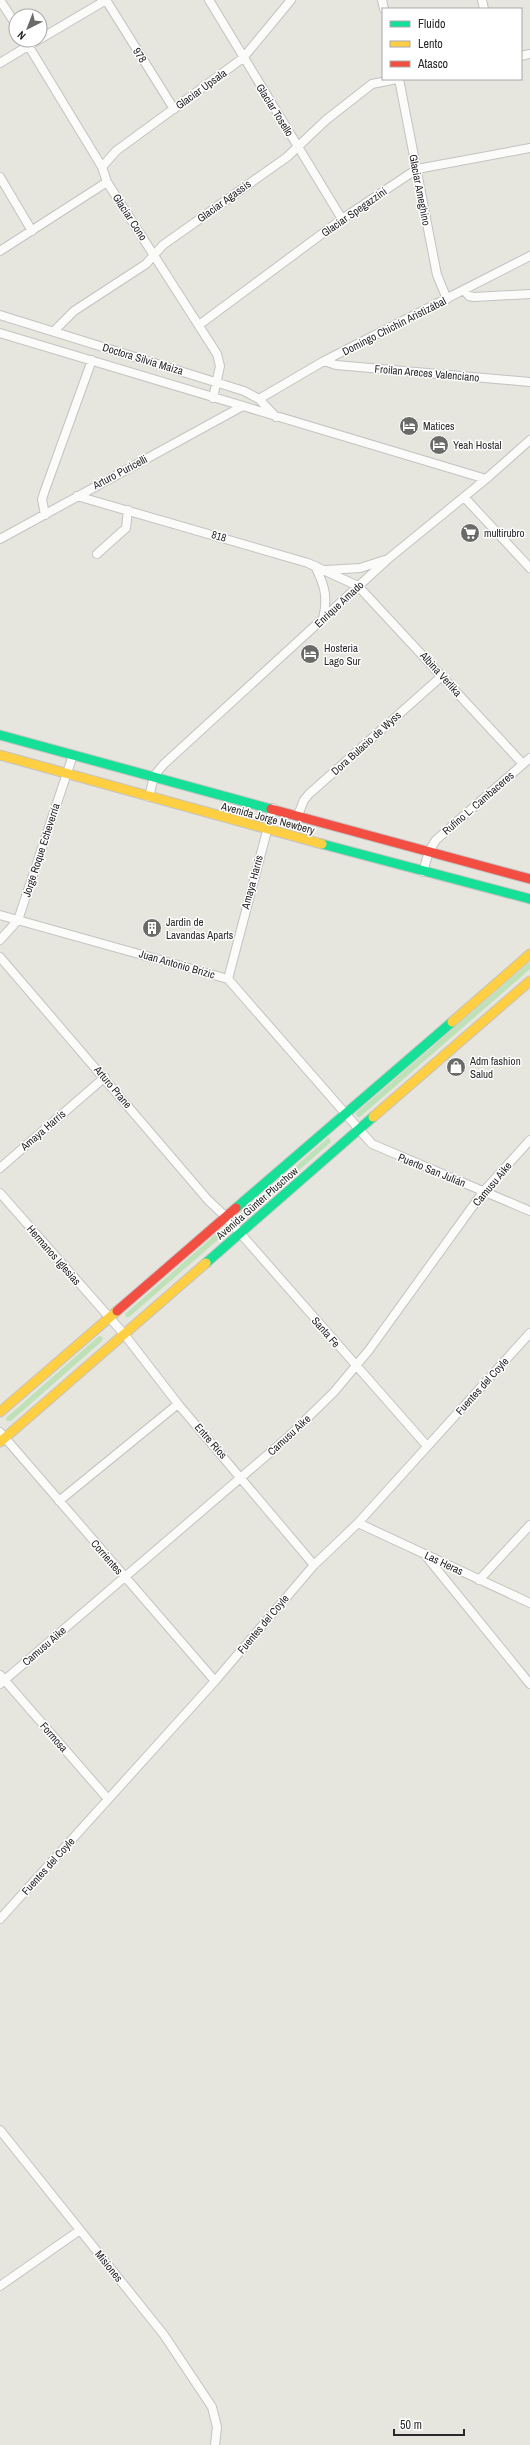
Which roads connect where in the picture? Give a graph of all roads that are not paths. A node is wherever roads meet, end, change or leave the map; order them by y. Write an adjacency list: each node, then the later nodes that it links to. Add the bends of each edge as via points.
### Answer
1 (0, 0): 5 (street)
2 (106, 0): 6 (street); 13 (street, 978)
3 (209, 0): 9 (street, Glaciar Tosello)
4 (290, 0): 9 (street, Glaciar Upsala)
5 (8, 12)
6 (48, 34)
7 (20, 48): 10 (street)
8 (30, 48): 16 (street, Glaciar Cono)
9 (243, 58): 13 (street, Glaciar Upsala); 14 (street, Glaciar Tosello)
10 (0, 63)
11 (393, 80): 14 (street, Glaciar Agassis, via 372,84 326,120)
12 (398, 80): 17 (street, Glaciar Ameghino)
13 (174, 109): 16 (street, Glaciar Upsala, via 116,151)
14 (298, 147): 20 (street, Glaciar Tosello); 23 (street, Glaciar Agassis)
15 (530, 148): 17 (street, Glaciar Spegazzini)
16 (102, 167): 19 (street, Glaciar Cono)
17 (417, 169): 20 (street, Glaciar Spegazzini); 27 (street, Glaciar Ameghino, via 437,275)
18 (0, 177): 21 (street)
19 (107, 182): 21 (street); 23 (street, Glaciar Cono)
20 (342, 219): 29 (street, Glaciar Spegazzini)
21 (32, 231): 22 (street)
22 (0, 251)
23 (154, 254): 29 (street, Glaciar Cono); 30 (street, Glaciar Agassis, via 146,264 74,311)
24 (530, 256): 25 (street, Domingo Chichín Aristizábal)
25 (464, 290): 26 (street, via 469,296 474,297); 27 (street, Domingo Chichín Aristizábal)
26 (530, 294)
27 (447, 299): 33 (street, Domingo Chichín Aristizábal)
28 (0, 315): 30 (street, Doctora Silvia Maiza)
29 (199, 325): 34 (street, Glaciar Cono, via 219,360)
30 (54, 331): 34 (street, Doctora Silvia Maiza)
31 (0, 333): 32 (street, Doctora Silvia Maiza)
32 (92, 360): 36 (street, Doctora Silvia Maiza); 45 (street, via 42,499)
33 (324, 362): 35 (street, Froilan Areces Valenciano); 37 (street, Domingo Chichín Aristizábal)
34 (217, 382): 36 (street, Glaciar Cono); 37 (street, Doctora Silvia Maiza)
35 (530, 382)
36 (213, 398): 38 (street, Doctora Silvia Maiza)
37 (259, 399): 39 (street, Doctora Silvia Maiza)
38 (241, 407): 39 (street, Doctora Silvia Maiza); 42 (street, Arturo Puricelli)
39 (277, 418): 41 (street, Doctora Silvia Maiza)
40 (530, 440): 41 (street, Enrique Amado)
41 (486, 479): 43 (street, Enrique Amado)
42 (77, 496): 44 (street, 818); 45 (street, Arturo Puricelli)
43 (464, 497): 48 (street, Enrique Amado); 50 (street)
44 (128, 510): 47 (street, via 126,528); 49 (street, 818)
45 (45, 515): 46 (street, Arturo Puricelli)
46 (0, 539)
47 (97, 554)
48 (388, 559): 49 (street, via 360,568); 51 (street, Enrique Amado)
49 (318, 568): 51 (street, 818); 52 (street, via 326,598)
50 (530, 568)
51 (358, 586): 52 (street, Enrique Amado); 53 (street, Albina Verlika)
52 (323, 619): 60 (street, Enrique Amado)
53 (442, 676): 58 (street, Albina Verlika); 63 (street, Dora Bulacio de Wyss, via 309,794)
54 (0, 735): 56 (street, Avenida Jorge Newbery)
55 (0, 755): 59 (street, Avenida Jorge Newbery)
56 (73, 755): 59 (street, Jorge Roque Echeverría); 60 (street, Avenida Jorge Newbery)
57 (530, 758): 58 (street, Rufino L. Cambaceres)
58 (523, 764): 65 (street, Rufino L. Cambaceres, via 436,840)
59 (67, 773): 61 (street, Avenida Jorge Newbery); 70 (street, Jorge Roque Echeverría)
60 (154, 776): 61 (street); 62 (street, Avenida Jorge Newbery)
61 (149, 797): 64 (street, Avenida Jorge Newbery)
62 (273, 808): 63 (street, Avenida Jorge Newbery); 64 (street, Amaya Harris)
63 (298, 816): 65 (street, Avenida Jorge Newbery)
64 (266, 830): 66 (street, Avenida Jorge Newbery); 74 (street, Amaya Harris)
65 (429, 851): 66 (street); 67 (street, Avenida Jorge Newbery)
66 (423, 872): 68 (street, Avenida Jorge Newbery)
67 (530, 879)
68 (530, 899)
69 (0, 915): 70 (street, Juan Antonio Brizic)
70 (18, 920): 71 (street, Jorge Roque Echeverría); 74 (street, Juan Antonio Brizic)
71 (0, 940)
72 (530, 954): 77 (street, Avenida Günter Pluschow)
73 (0, 957): 76 (street, Arturo Prane)
74 (228, 979): 77 (street, Juan Antonio Brizic)
75 (530, 981): 78 (street, Avenida Günter Pluschow)
76 (105, 1077): 80 (street, Amaya Harris); 84 (street, Arturo Prane, via 208,1200)
77 (345, 1114): 78 (street, Puerto San Julián); 84 (street, Avenida Günter Pluschow)
78 (358, 1130): 81 (street, Puerto San Julián, via 380,1149); 85 (street, Avenida Günter Pluschow)
79 (530, 1140): 81 (street, Camusu Aike)
80 (0, 1168)
81 (483, 1192): 83 (street, Puerto San Julián); 89 (street, Camusu Aike)
82 (0, 1193): 86 (street, Hermanos Iglesias)
83 (530, 1210)
84 (226, 1217): 85 (street, Santa Fe); 86 (street, Avenida Günter Pluschow)
85 (240, 1233): 88 (street, Avenida Günter Pluschow); 89 (street, Santa Fe)
86 (108, 1318): 88 (street, Entre Ríos); 91 (street, Avenida Günter Pluschow)
87 (530, 1333): 93 (street, Fuentes del Coyle)
88 (124, 1334): 90 (street, Entre Ríos); 92 (street, Avenida Günter Pluschow)
89 (357, 1367): 93 (street, Santa Fe); 94 (street, Camusu Aike, via 287,1438)
90 (178, 1404): 94 (street, Entre Ríos); 95 (street)
91 (0, 1412)
92 (2, 1437): 95 (street, Corrientes)
93 (427, 1446): 96 (street, Fuentes del Coyle)
94 (241, 1477): 99 (street, Entre Ríos); 100 (street, Camusu Aike)
95 (59, 1502): 100 (street, Corrientes)
96 (358, 1523): 98 (street, Las Heras); 99 (street, Fuentes del Coyle)
97 (530, 1525): 101 (street)
98 (424, 1554): 101 (street, Las Heras); 105 (street)
99 (314, 1565): 104 (street, Fuentes del Coyle)
100 (124, 1576): 103 (street, Camusu Aike); 104 (street, Corrientes)
101 (479, 1580): 102 (street, Las Heras)
102 (530, 1603)
103 (2, 1680): 106 (street, Formosa)
104 (215, 1681): 106 (street, Fuentes del Coyle)
105 (530, 1684)
106 (108, 1800): 107 (street, Fuentes del Coyle)
107 (1, 1915)
108 (0, 2130): 109 (street, Misiones)
109 (80, 2230): 110 (street); 111 (street, Misiones, via 164,2334 212,2407 217,2427)
110 (0, 2286)
111 (215, 2445)

